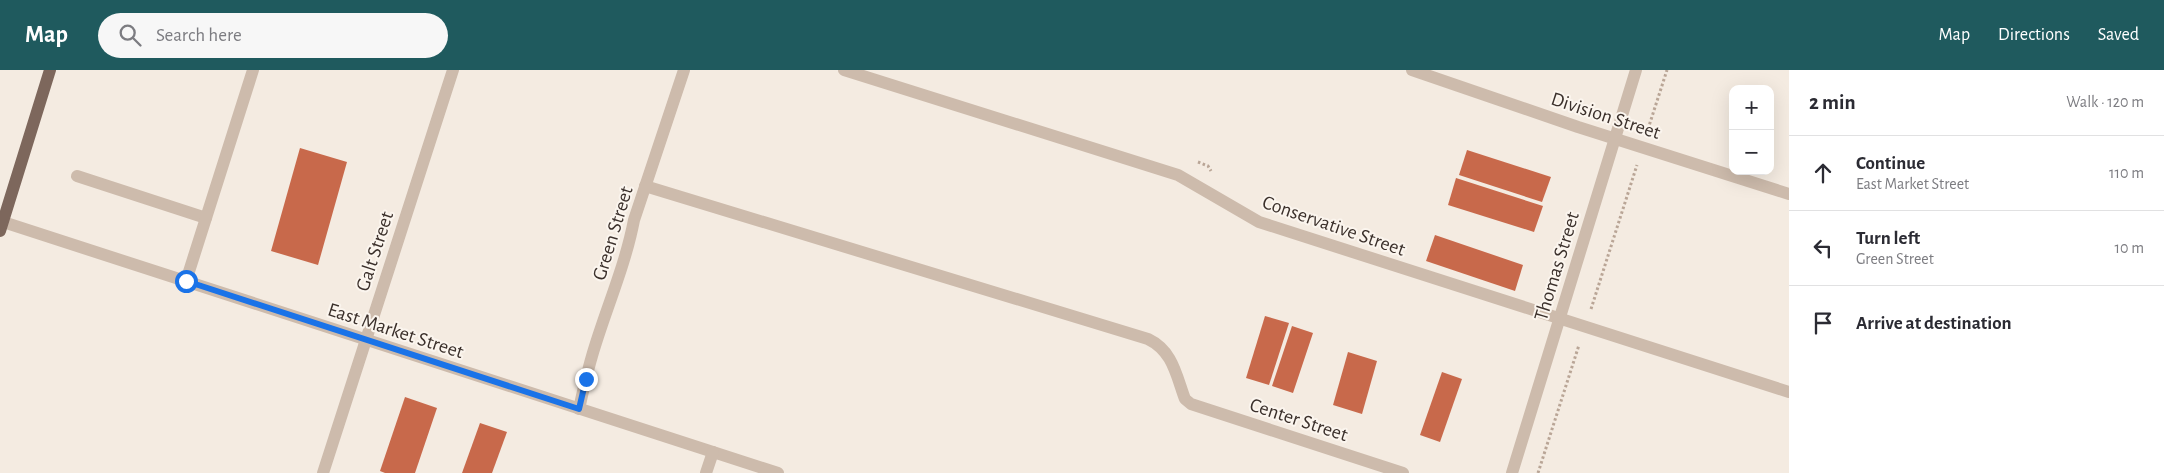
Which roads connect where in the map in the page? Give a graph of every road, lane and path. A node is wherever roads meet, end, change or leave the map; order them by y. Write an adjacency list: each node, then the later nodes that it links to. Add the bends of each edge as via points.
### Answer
1 (50, 70): 17 (main road)
2 (453, 70): 22 (street, Galt Street)
3 (684, 70): 14 (street, Green Street)
4 (844, 70): 9 (street, Conservative Street)
5 (1412, 70): 11 (street, Division Street)
6 (1636, 70): 11 (street, Thomas Street)
7 (1667, 70): 10 (path)
8 (249, 71): 16 (street)
9 (865, 73): 20 (street, Conservative Street, via 1178,174 1259,222)
10 (1647, 132)
11 (1614, 138): 15 (street, Division Street); 20 (street, Thomas Street)
12 (1638, 160): 19 (path)
13 (77, 176): 16 (street)
14 (645, 186): 24 (street, Green Street, via 592,356); 29 (street, Center Street, via 1148,339 1168,354 1185,399 1191,404)
15 (1789, 194)
16 (206, 218): 18 (street)
17 (1, 225): 18 (street, East Market Street)
18 (186, 281): 22 (street, East Market Street)
19 (1589, 317)
20 (1560, 319): 23 (street, Conservative Street); 30 (street, Thomas Street)
21 (1582, 337): 31 (path)
22 (365, 339): 24 (street, East Market Street); 26 (street, Galt Street)
23 (1789, 392)
24 (579, 409): 25 (street, East Market Street)
25 (713, 452): 27 (street); 28 (street, East Market Street)
26 (323, 473)
27 (706, 473)
28 (778, 473)
29 (1403, 473)
30 (1512, 473)
31 (1538, 473)

